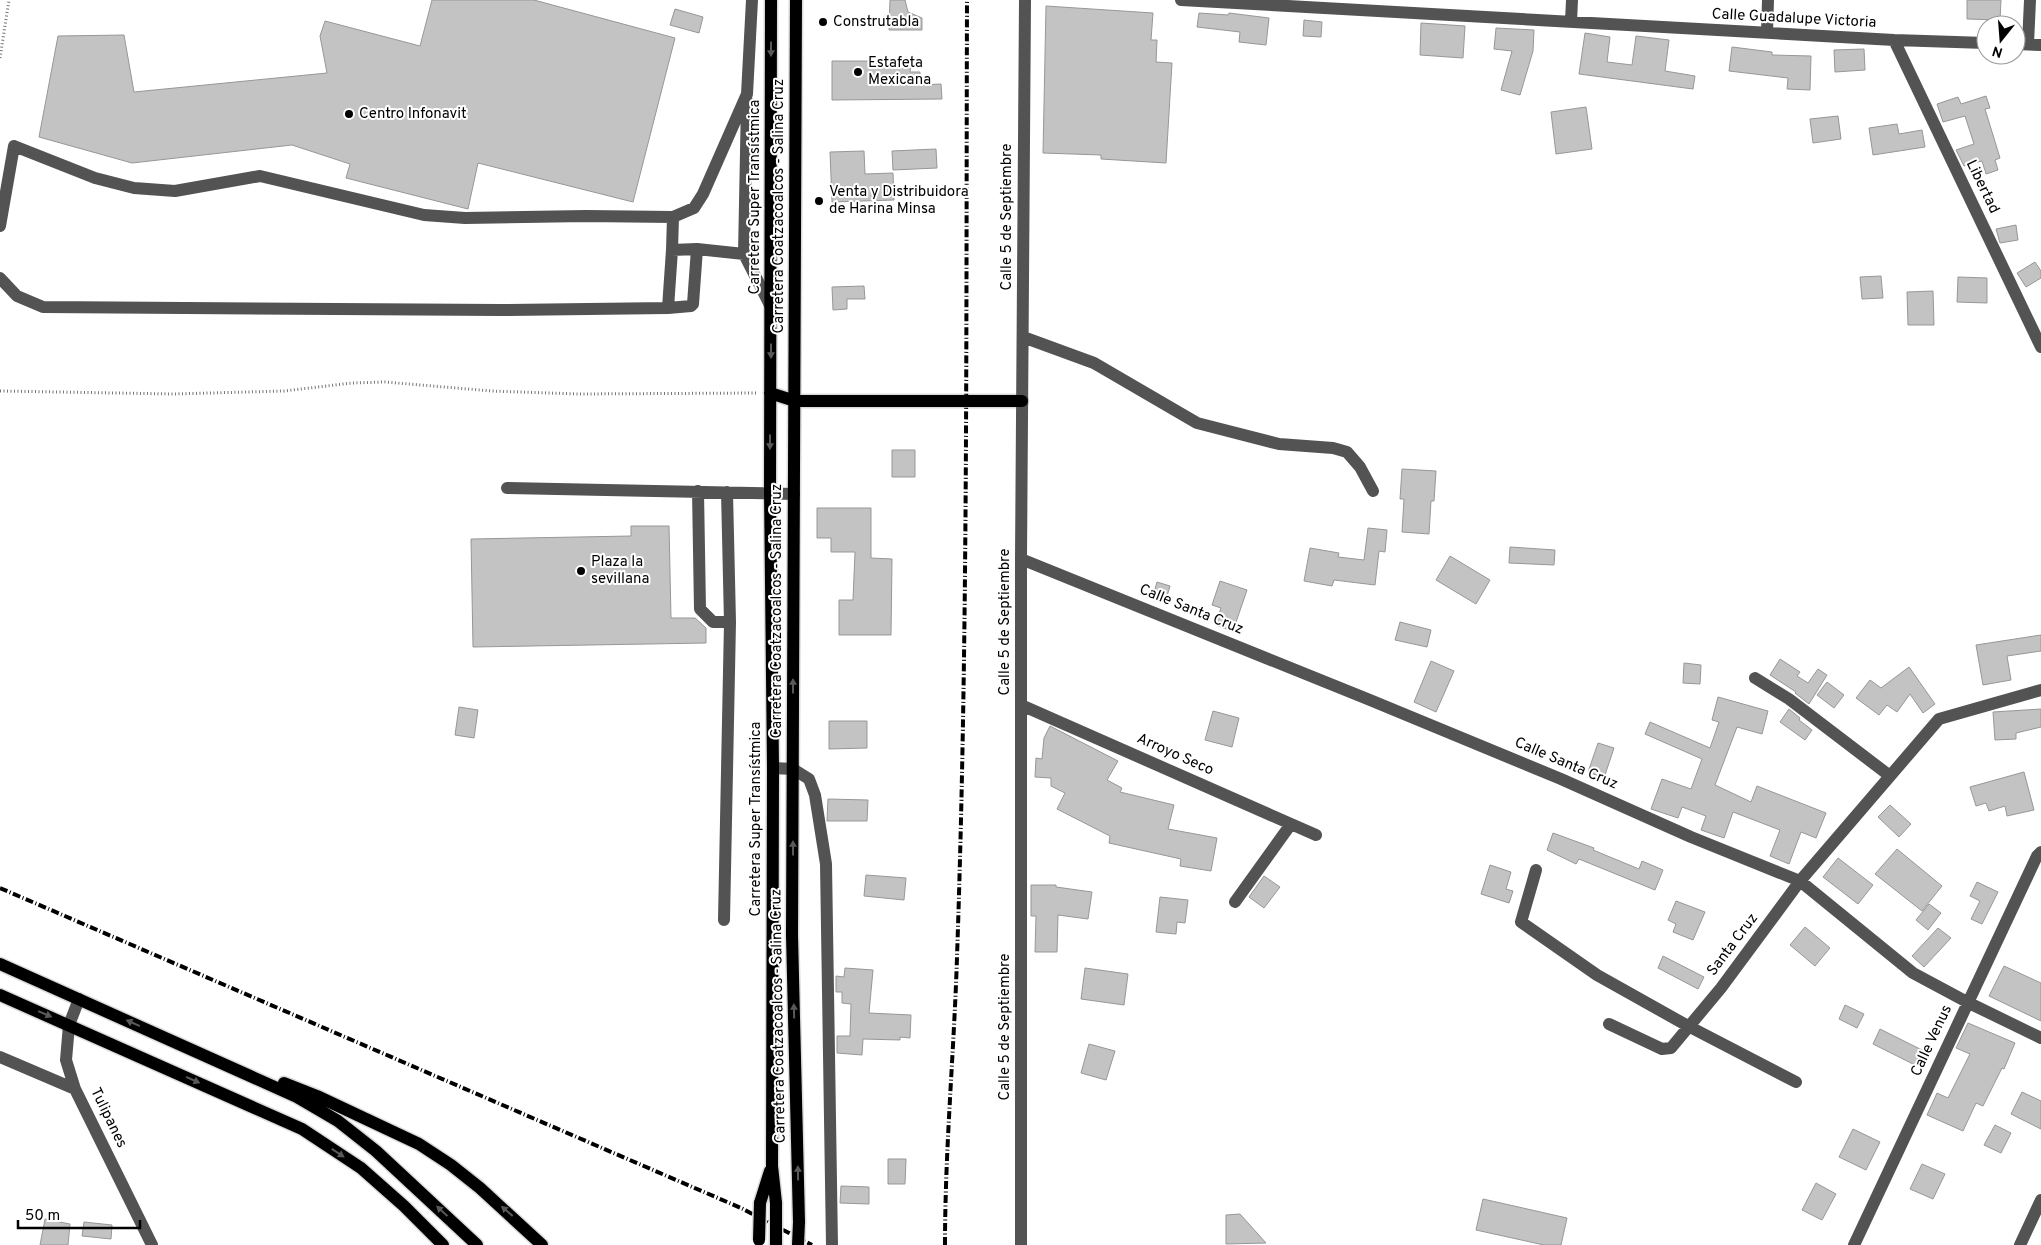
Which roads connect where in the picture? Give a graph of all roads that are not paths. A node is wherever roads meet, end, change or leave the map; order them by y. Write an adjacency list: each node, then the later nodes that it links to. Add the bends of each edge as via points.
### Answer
1 (752, 0): 16 (street)
2 (771, 0): 23 (main road, Carretera Super Transístmica, one-way to 23)
3 (796, 0): 28 (main road, Carretera Coatzacoalcos - Salina Cruz)
4 (1025, 0): 25 (street, Calle 5 de Septiembre)
5 (1181, 0): 9 (street, Calle Guadalupe Victoria)
6 (1572, 0): 9 (street)
7 (1768, 0): 11 (street)
8 (2030, 0): 10 (street)
9 (1572, 22): 11 (street, Calle Guadalupe Victoria)
10 (2026, 22)
11 (1767, 33): 12 (street, Calle Guadalupe Victoria)
12 (1894, 40): 13 (street, Calle Guadalupe Victoria); 26 (street, Libertad)
13 (1976, 43)
14 (2026, 44): 15 (street)
15 (2041, 45)
16 (747, 94): 17 (street, via 703,194 694,208); 21 (street)
17 (673, 217): 18 (street, via 464,218 424,215 260,176 175,191 134,188 95,178 14,146); 20 (street)
18 (0, 226)
19 (697, 249): 20 (street); 21 (street); 24 (street, via 693,304)
20 (672, 250): 24 (street)
21 (744, 254): 23 (street)
22 (0, 278): 24 (street, via 18,296 43,307)
23 (771, 307): 27 (main road, Carretera Super Transístmica, one-way to 27)
24 (668, 308)
25 (1022, 337): 29 (street, Calle 5 de Septiembre); 32 (street, via 1094,363 1197,423 1279,444 1347,452)
26 (2041, 347)
27 (770, 393): 28 (main road); 34 (main road, Carretera Super Transístmica, one-way to 34)
28 (794, 401): 29 (main road); 35 (main road, Carretera Coatzacoalcos - Salina Cruz)
29 (1022, 401): 36 (street, Calle 5 de Septiembre)
30 (507, 488): 31 (street)
31 (698, 491): 33 (street); 37 (street, via 700,609 713,622)
32 (1373, 491)
33 (727, 492): 34 (street); 37 (street)
34 (770, 492): 35 (street); 41 (main road, Carretera Super Transístmica)
35 (794, 494): 42 (main road, Carretera Coatzacoalcos - Salina Cruz, one-way to 35)
36 (1021, 559): 40 (street, Calle 5 de Septiembre); 48 (street, Calle Santa Cruz, via 1561,779)
37 (730, 622): 50 (street)
38 (1755, 678): 43 (street, via 1789,699)
39 (2041, 690): 43 (street, via 1940,719)
40 (1021, 705): 44 (street, Arroyo Seco); 73 (street, Calle 5 de Septiembre)
41 (773, 768): 42 (street); 63 (main road, Carretera Super Transístmica)
42 (793, 769): 71 (main road, Carretera Coatzacoalcos - Salina Cruz, one-way to 42, bridge, via 792,935); 72 (street, via 809,779 815,795 826,864)
43 (1890, 776): 48 (street)
44 (1291, 824): 45 (street, Arroyo Seco); 49 (street)
45 (1316, 835)
46 (2041, 852): 54 (street, Calle Venus)
47 (1536, 870): 57 (street, via 1521,922 1597,975)
48 (1800, 881): 54 (street, Calle Santa Cruz, via 1913,972); 57 (street, Santa Cruz, via 1721,988)
49 (1235, 902)
50 (724, 920)
51 (0, 964): 53 (main road)
52 (0, 995): 56 (main road, one-way to 56)
53 (79, 999): 56 (street, Tulipanes); 59 (main road, one-way to 53)
54 (1969, 1002): 58 (street, Calle Santa Cruz); 74 (street, Calle Venus)
55 (1609, 1024): 57 (street, Santa Cruz, via 1667,1050)
56 (69, 1025): 62 (street, Tulipanes, via 66,1060); 67 (main road, one-way to 67, via 302,1129 361,1168)
57 (1688, 1026): 61 (street)
58 (2041, 1038)
59 (178, 1042): 68 (main road, one-way to 59, via 376,1151 338,1121); 69 (main road, one-way to 59, via 480,1188 419,1144 317,1096)
60 (0, 1057): 62 (street)
61 (1796, 1082)
62 (75, 1089): 66 (street, Tulipanes)
63 (772, 1166): 65 (main road, bridge, via 760,1203); 70 (main road, Carretera Super Transístmica, bridge)
64 (2041, 1200): 75 (street)
65 (758, 1243)
66 (152, 1245)
67 (444, 1245)
68 (477, 1245)
69 (542, 1245)
70 (776, 1245)
71 (798, 1245)
72 (832, 1245)
73 (1021, 1245)
74 (1854, 1245)
75 (2020, 1245)

